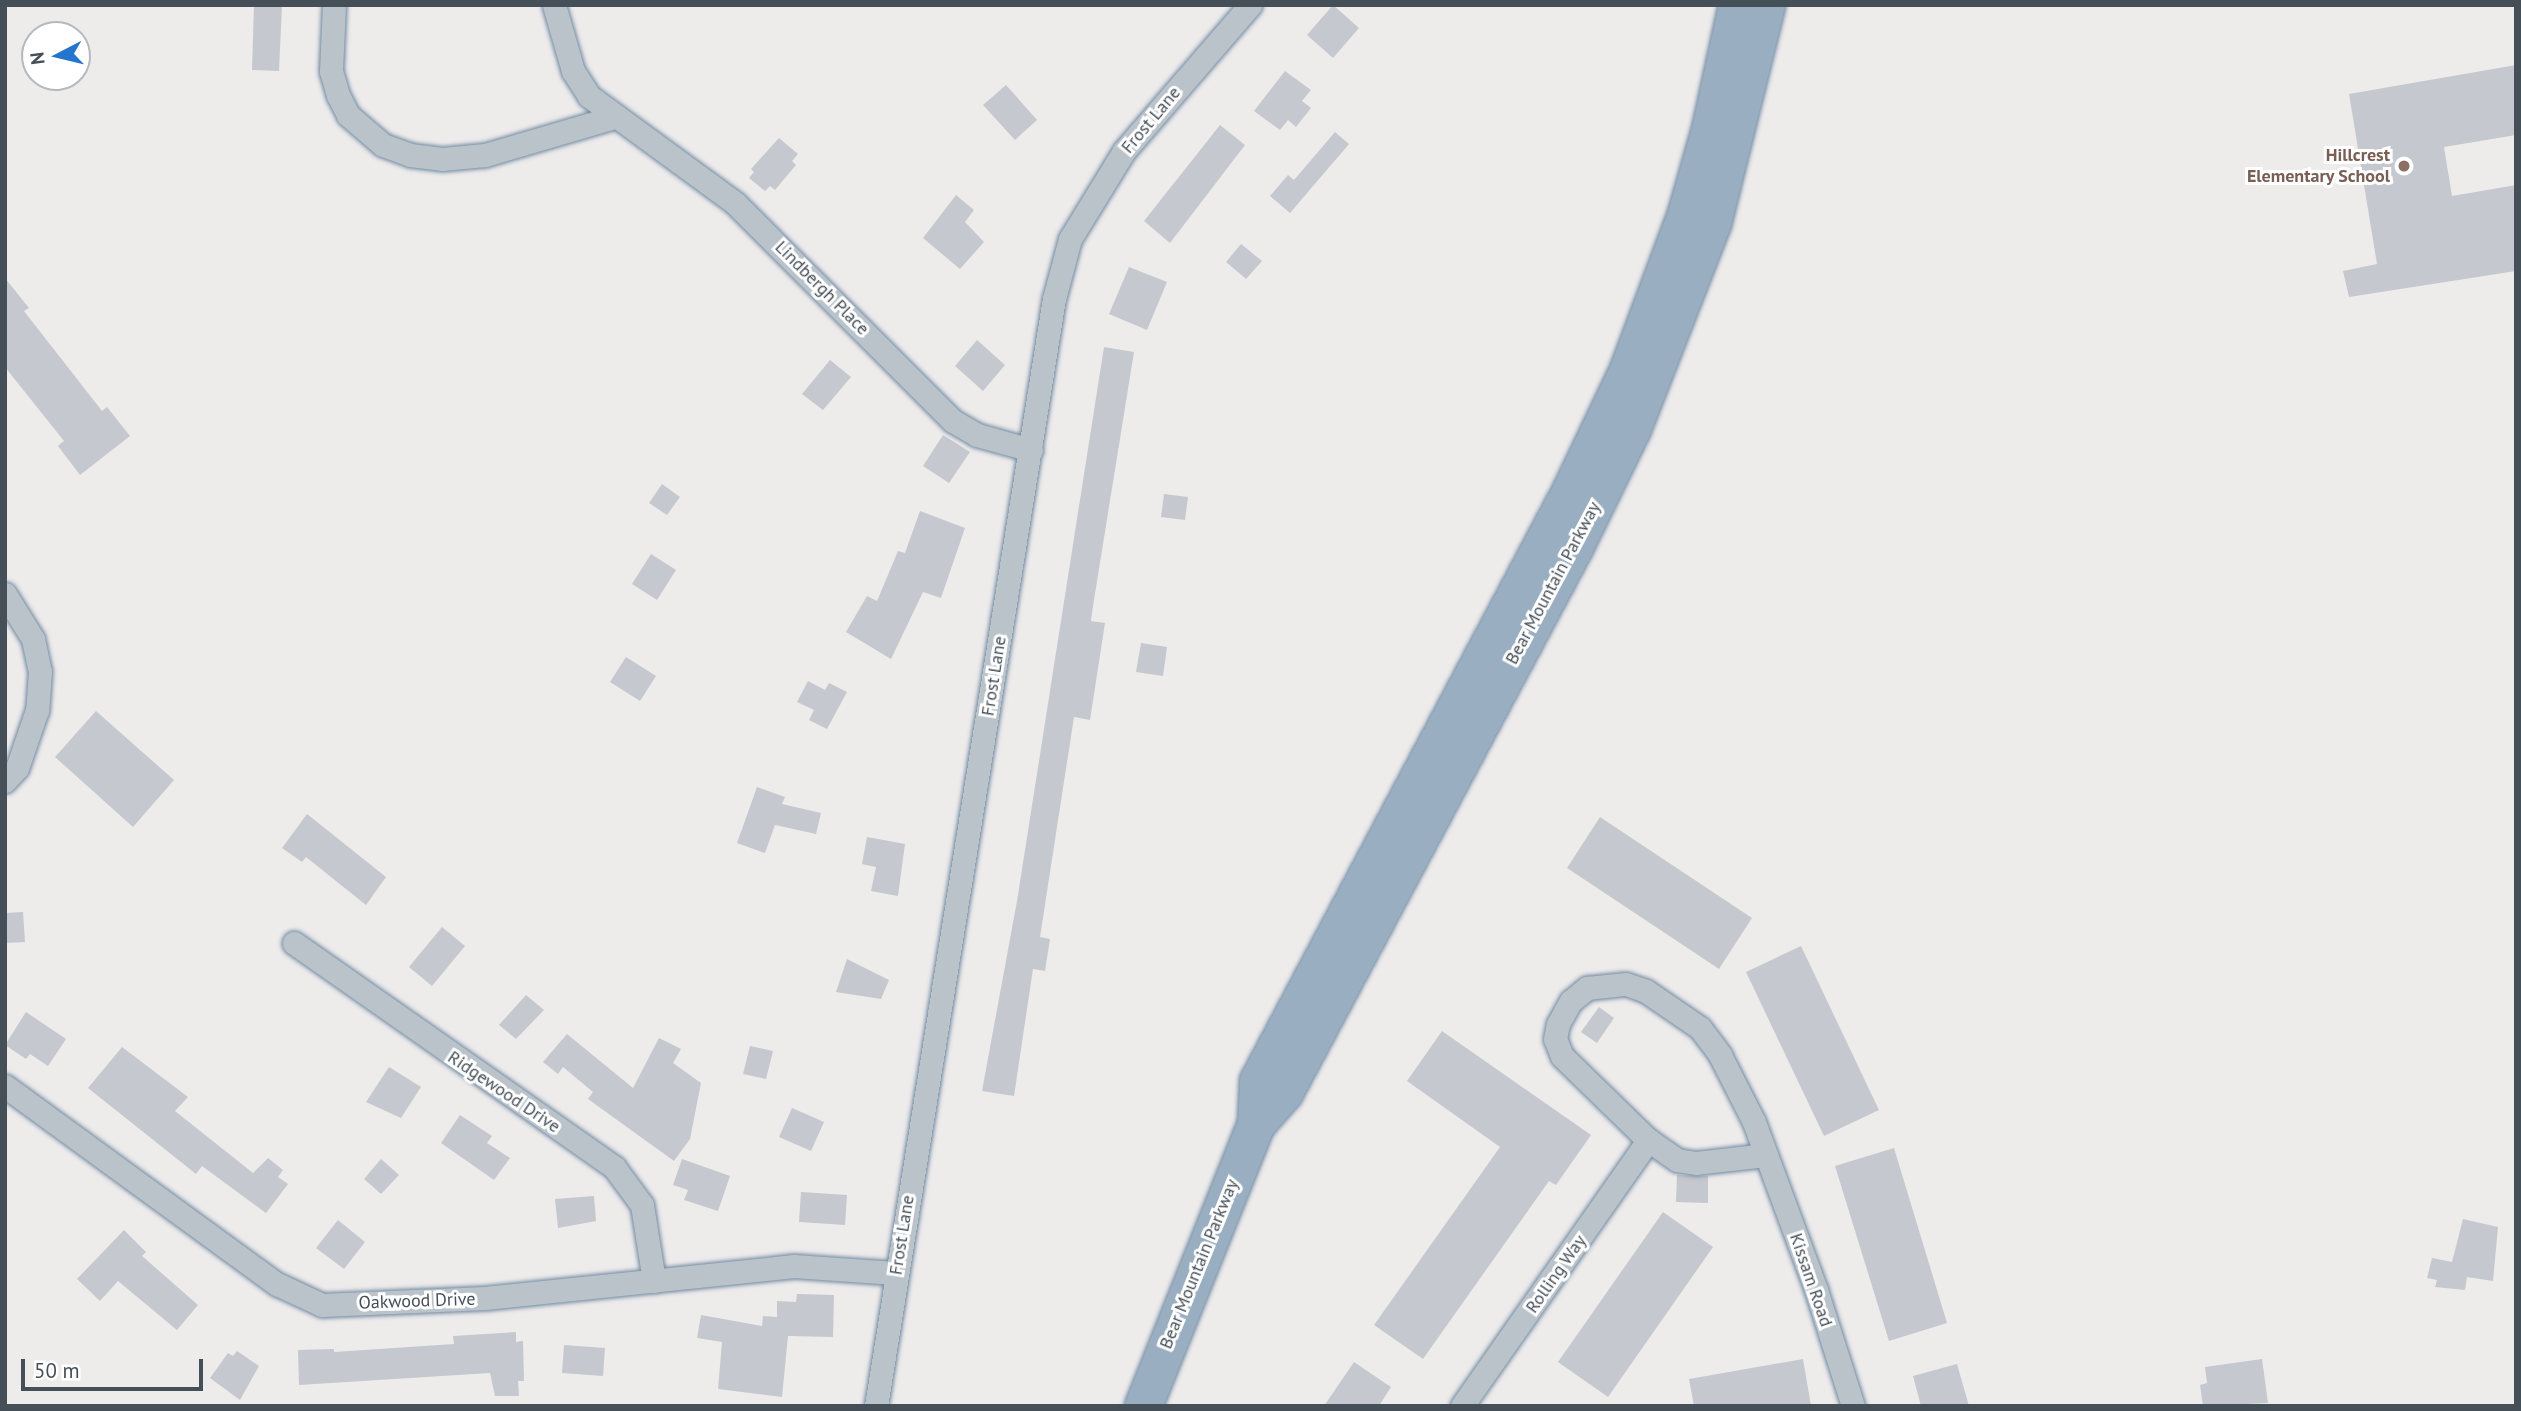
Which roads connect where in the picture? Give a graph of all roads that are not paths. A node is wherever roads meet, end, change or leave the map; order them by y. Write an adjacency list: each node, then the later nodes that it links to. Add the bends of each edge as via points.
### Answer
1 (334, 5): 6 (street, via 331,61 338,94 348,115 383,145 442,159 485,155)
2 (554, 5): 6 (street, Lindbergh Place, via 573,71 589,96)
3 (1250, 5): 7 (street, Frost Lane, via 1124,151 1070,239 1054,299)
4 (1737, 5): 12 (highway, Bear Mountain Parkway, via 1713,120 1686,214 1628,370 1570,492 1258,1081)
5 (1766, 5): 12 (highway, Bear Mountain Parkway, via 1712,223 1636,418 1574,547 1284,1093)
6 (614, 117): 7 (street, Lindbergh Place, via 680,159 735,203 953,421 977,435)
7 (1031, 450): 15 (street, Frost Lane)
8 (5, 594): 9 (street, via 33,639 40,671 37,710 17,768)
9 (5, 781)
10 (294, 943): 16 (street, Ridgewood Drive, via 614,1167 642,1205)
11 (5, 1086): 16 (street, Oakwood Drive, via 277,1284 322,1305 485,1298)
12 (1256, 1124): 18 (highway, Bear Mountain Parkway)
13 (1648, 1140): 14 (street, Kissam Road, via 1676,1160 1696,1163); 14 (street, Kissam Road, via 1562,1056 1555,1039 1571,1001 1587,988 1626,984 1646,991 1699,1028 1720,1055); 19 (street, Rolling Way)
14 (1766, 1155): 20 (street, Kissam Road)
15 (895, 1273): 16 (street, Oakwood Drive, via 794,1266); 17 (street, Frost Lane)
16 (654, 1281)
17 (876, 1406)
18 (1143, 1406)
19 (1462, 1406)
20 (1853, 1406)

